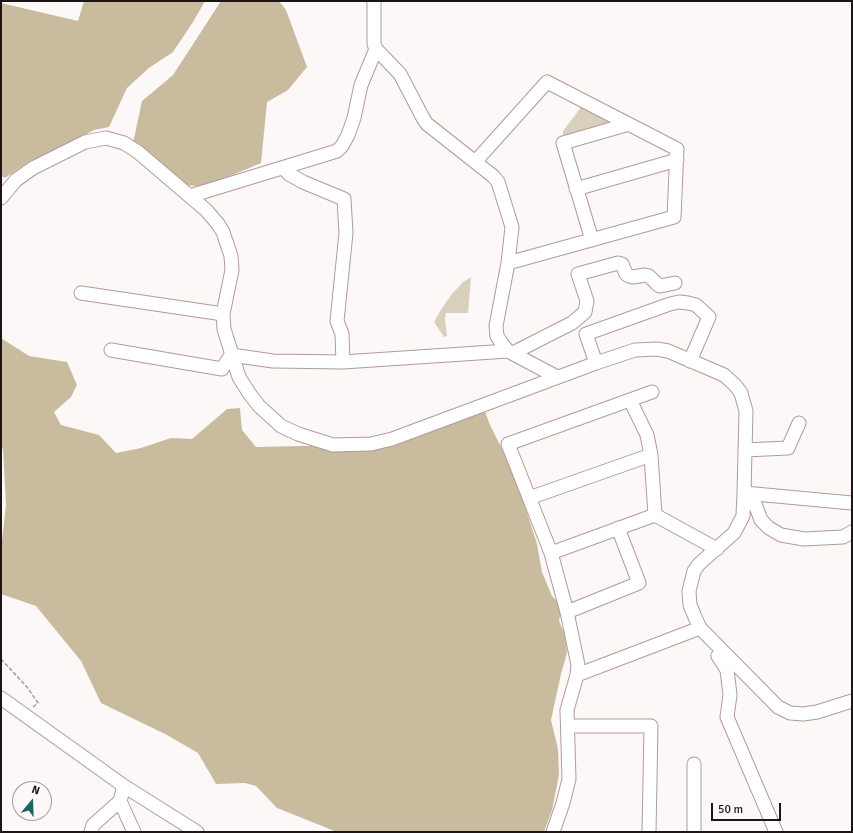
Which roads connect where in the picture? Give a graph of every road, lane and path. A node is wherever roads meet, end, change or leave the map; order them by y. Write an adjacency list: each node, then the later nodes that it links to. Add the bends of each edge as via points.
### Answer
1 (374, 1): 2 (street)
2 (376, 49): 5 (street, via 400,74 427,124); 6 (street, via 361,85 354,118 342,146 337,151)
3 (629, 124): 4 (street, via 677,149); 5 (street, via 547,82); 7 (street, via 563,144)
4 (677, 160): 7 (street); 10 (street, via 674,217)
5 (475, 162): 11 (street, via 498,182 512,223)
6 (283, 168): 8 (street); 19 (street, via 303,182 344,198 346,233 337,321 342,334)
7 (576, 189): 10 (street)
8 (190, 196): 9 (street, via 138,152 124,143 106,138 85,142 33,168 16,180); 14 (street, via 218,224 231,256 232,270)
9 (1, 198)
10 (592, 240): 11 (street)
11 (508, 263): 16 (street, via 496,326 497,336)
12 (675, 283): 16 (street, via 660,286 649,276 633,277 626,274 622,264 618,263 578,274 587,301 585,312 572,323)
13 (81, 292): 14 (street)
14 (223, 314): 17 (street)
15 (112, 350): 17 (street, via 222,369)
16 (511, 352): 19 (street); 21 (street)
17 (231, 355): 19 (street, via 273,360); 21 (street, via 239,377 269,417 298,434 333,445 371,444 392,438)
18 (690, 360): 20 (street, via 668,351 648,348); 20 (street, via 709,317 696,305 679,302 586,334); 25 (street, via 724,375 735,384 746,411)
19 (343, 362)
20 (596, 363): 21 (street)
21 (557, 377)
22 (652, 392): 23 (street)
23 (630, 400): 26 (street, via 647,435); 28 (street, via 508,444)
24 (799, 423): 25 (street, via 788,448)
25 (746, 450): 27 (street)
26 (651, 454): 28 (street); 30 (street)
27 (744, 494): 29 (street); 32 (street, via 755,504 761,520 781,535 804,539 843,537); 33 (street, via 743,516 739,525)
28 (530, 498): 34 (street)
29 (852, 503)
30 (655, 515): 31 (street); 33 (street)
31 (618, 528): 34 (street); 35 (street, via 639,584)
32 (852, 532)
33 (717, 549): 36 (street, via 699,564 690,583 690,606)
34 (551, 553): 35 (street)
35 (566, 612): 39 (street, via 578,665)
36 (700, 628): 37 (street); 39 (street)
37 (723, 652): 41 (street, via 778,707 790,713 817,712); 53 (street, via 718,656 727,670 730,695 727,717)
38 (1, 659): 42 (path, via 38,703)
39 (577, 675): 43 (street, via 567,710)
40 (1, 698): 42 (street)
41 (852, 701)
42 (23, 714): 45 (street)
43 (568, 726): 50 (street, via 569,779); 51 (street, via 651,726)
44 (694, 764): 52 (street)
45 (124, 786): 46 (street); 49 (street)
46 (120, 801): 47 (street); 48 (street, via 92,825)
47 (132, 830)
48 (91, 832)
49 (197, 832)
50 (554, 832)
51 (649, 832)
52 (694, 832)
53 (776, 832)

